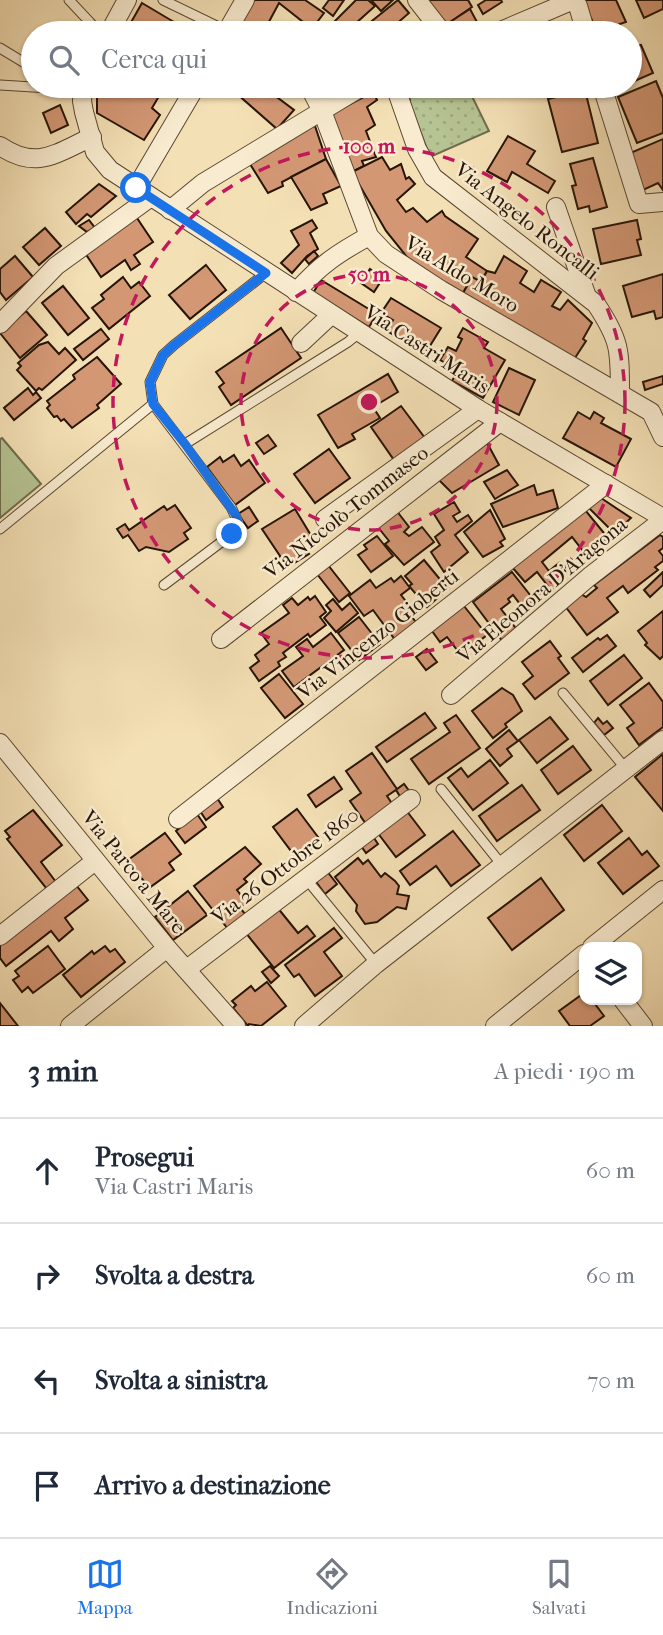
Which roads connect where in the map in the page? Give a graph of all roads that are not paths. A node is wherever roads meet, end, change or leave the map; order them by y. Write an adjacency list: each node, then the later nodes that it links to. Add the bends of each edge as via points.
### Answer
1 (69, 0): 7 (lane)
2 (127, 0): 8 (street)
3 (163, 0): 9 (lane)
4 (245, 0): 10 (street)
5 (416, 0): 11 (street)
6 (567, 1): 12 (street); 13 (street, via 575,2)
7 (89, 21)
8 (116, 21)
9 (204, 21)
10 (234, 21)
11 (433, 21)
12 (523, 21)
13 (582, 21)
14 (0, 48): 15 (lane)
15 (21, 61)
16 (0, 85): 17 (lane)
17 (21, 86)
18 (78, 98): 25 (street, Via Castri Maris)
19 (190, 98): 27 (street)
20 (315, 98): 24 (street, Via Aldo Moro)
21 (343, 98): 24 (street)
22 (400, 98): 34 (street, Via Angelo Roncalli, via 417,149 433,177)
23 (606, 98): 28 (street, via 639,204)
24 (322, 111): 30 (street, via 203,183); 31 (street, Via Aldo Moro)
25 (92, 137): 26 (street, via 39,160 14,156); 27 (street, Via Castri Maris, via 100,160)
26 (0, 146)
27 (144, 193): 30 (street, Via Castri Maris); 36 (street, via 57,266)
28 (663, 202)
29 (556, 207): 34 (street)
30 (170, 210): 32 (street, Via Castri Maris)
31 (369, 236): 33 (street, via 334,256); 39 (street, Via Aldo Moro, via 386,254 440,290)
32 (266, 273): 33 (street, Via Castri Maris); 40 (lane, via 163,355 150,382)
33 (296, 292): 35 (street, Via Castri Maris)
34 (586, 295): 39 (street, Via Angelo Roncalli, via 615,334)
35 (331, 315): 37 (street, Via Castri Maris); 38 (street)
36 (0, 324)
37 (359, 332): 41 (street, Via Castri Maris); 44 (lane)
38 (301, 343)
39 (620, 393): 43 (street, Via Aldo Moro, via 652,412)
40 (153, 404): 44 (lane); 48 (lane)
41 (478, 410): 42 (street, Via Castri Maris); 46 (street)
42 (500, 422): 45 (street, Via Castri Maris); 50 (street, Via Niccolò Tommaseo)
43 (663, 438)
44 (185, 444): 49 (lane, via 238,522 232,534)
45 (606, 484): 47 (street, Via Castri Maris); 58 (street, Via Vincenzo Gioberti)
46 (325, 519)
47 (663, 519): 52 (street, Via Eleonora D'Aragona)
48 (0, 529)
49 (164, 585)
50 (221, 639)
51 (563, 693): 55 (lane)
52 (451, 695)
53 (663, 740): 55 (street)
54 (0, 743): 59 (street, Via Parco a Mare)
55 (626, 769): 60 (street)
56 (441, 789): 60 (lane)
57 (411, 799): 68 (street, Via 26 Ottobre 1860)
58 (178, 819)
59 (95, 860): 63 (street); 65 (street, Via Parco a Mare)
60 (502, 865): 67 (street)
61 (312, 886): 67 (lane)
62 (663, 890): 64 (street)
63 (0, 936)
64 (598, 942)
65 (167, 948): 68 (street, Via Parco a Mare); 70 (street)
66 (579, 958): 73 (street)
67 (376, 964): 72 (street)
68 (187, 969): 71 (street, Via Parco a Mare)
69 (627, 1005): 74 (street)
70 (70, 1026)
71 (236, 1026)
72 (304, 1026)
73 (496, 1026)
74 (643, 1026)

